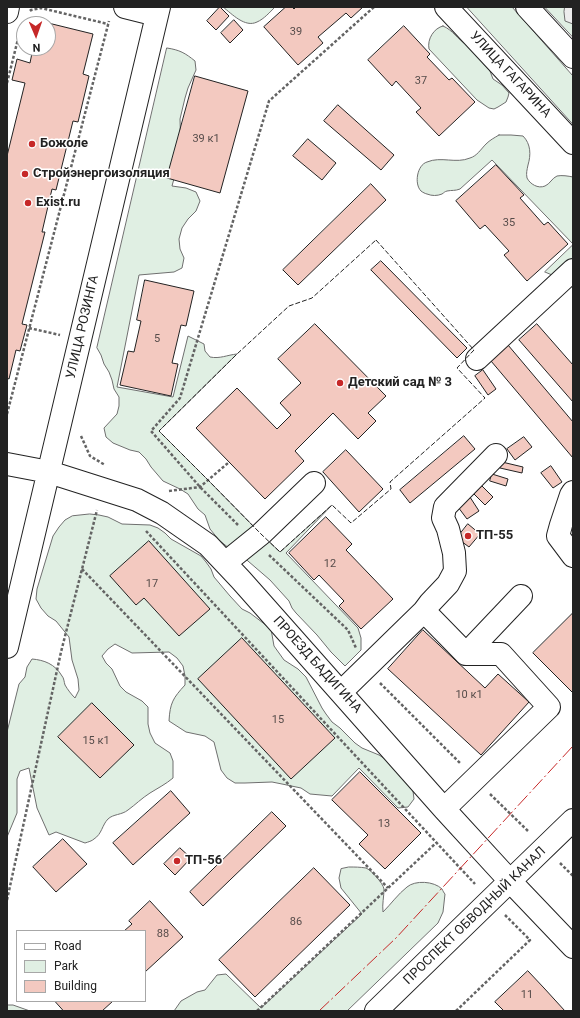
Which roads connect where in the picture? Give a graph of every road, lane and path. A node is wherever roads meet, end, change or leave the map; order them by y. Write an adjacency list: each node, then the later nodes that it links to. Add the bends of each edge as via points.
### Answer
1 (374, 7): 23 (path, via 269,101 180,398 151,432)
2 (446, 7): 10 (street, УЛИЦА ГАГАРИНА)
3 (527, 7): 8 (street)
4 (158, 11): 5 (street); 13 (street, УЛИЦА РОЗИНГА)
5 (117, 13): 7 (path)
6 (16, 15): 7 (path, via 41,8); 9 (path)
7 (108, 24): 12 (path)
8 (573, 57)
9 (7, 83)
10 (573, 143)
11 (573, 270): 14 (street)
12 (29, 328): 13 (path); 15 (path)
13 (80, 340): 21 (street, УЛИЦА РОЗИНГА)
14 (477, 359)
15 (7, 414)
16 (77, 430): 20 (path, via 90,456)
17 (496, 455): 33 (street, via 445,507 443,518 454,553 455,571 448,584)
18 (228, 463): 23 (path)
19 (7, 464): 21 (street, ПРОЕЗД БАДИГИНА)
20 (108, 467)
21 (49, 472): 30 (street, ПРОЕЗД БАДИГИНА, via 137,500 162,512 208,544); 34 (street, УЛИЦА РОЗИНГА)
22 (314, 483): 28 (street)
23 (200, 487): 24 (path); 28 (path)
24 (162, 492)
25 (573, 492): 29 (street, via 558,536)
26 (98, 508): 31 (path)
27 (144, 528): 41 (path, via 436,843)
28 (253, 540): 30 (street); 36 (path, via 348,630)
29 (573, 556)
30 (225, 563): 37 (street, ПРОЕЗД БАДИГИНА)
31 (82, 569): 41 (path); 42 (path, via 61,652)
32 (521, 596): 35 (street)
33 (424, 611): 35 (street); 36 (street)
34 (7, 646)
35 (466, 654): 38 (street, via 501,654 549,706)
36 (365, 668): 37 (street)
37 (340, 692): 38 (street, ПРОЕЗД БАДИГИНА)
38 (444, 809): 40 (street, ПРОЕЗД БАДИГИНА)
39 (573, 820): 40 (street, ПРОСПЕКТ ОБВОДНЫЙ КАНАЛ)
40 (510, 881): 44 (street, ПРОЕЗД БАДИГИНА); 46 (street, ПРОСПЕКТ ОБВОДНЫЙ КАНАЛ)
41 (388, 888): 45 (path)
42 (7, 900)
43 (530, 940): 47 (path)
44 (573, 947)
45 (257, 1011)
46 (376, 1011)
47 (456, 1011)

